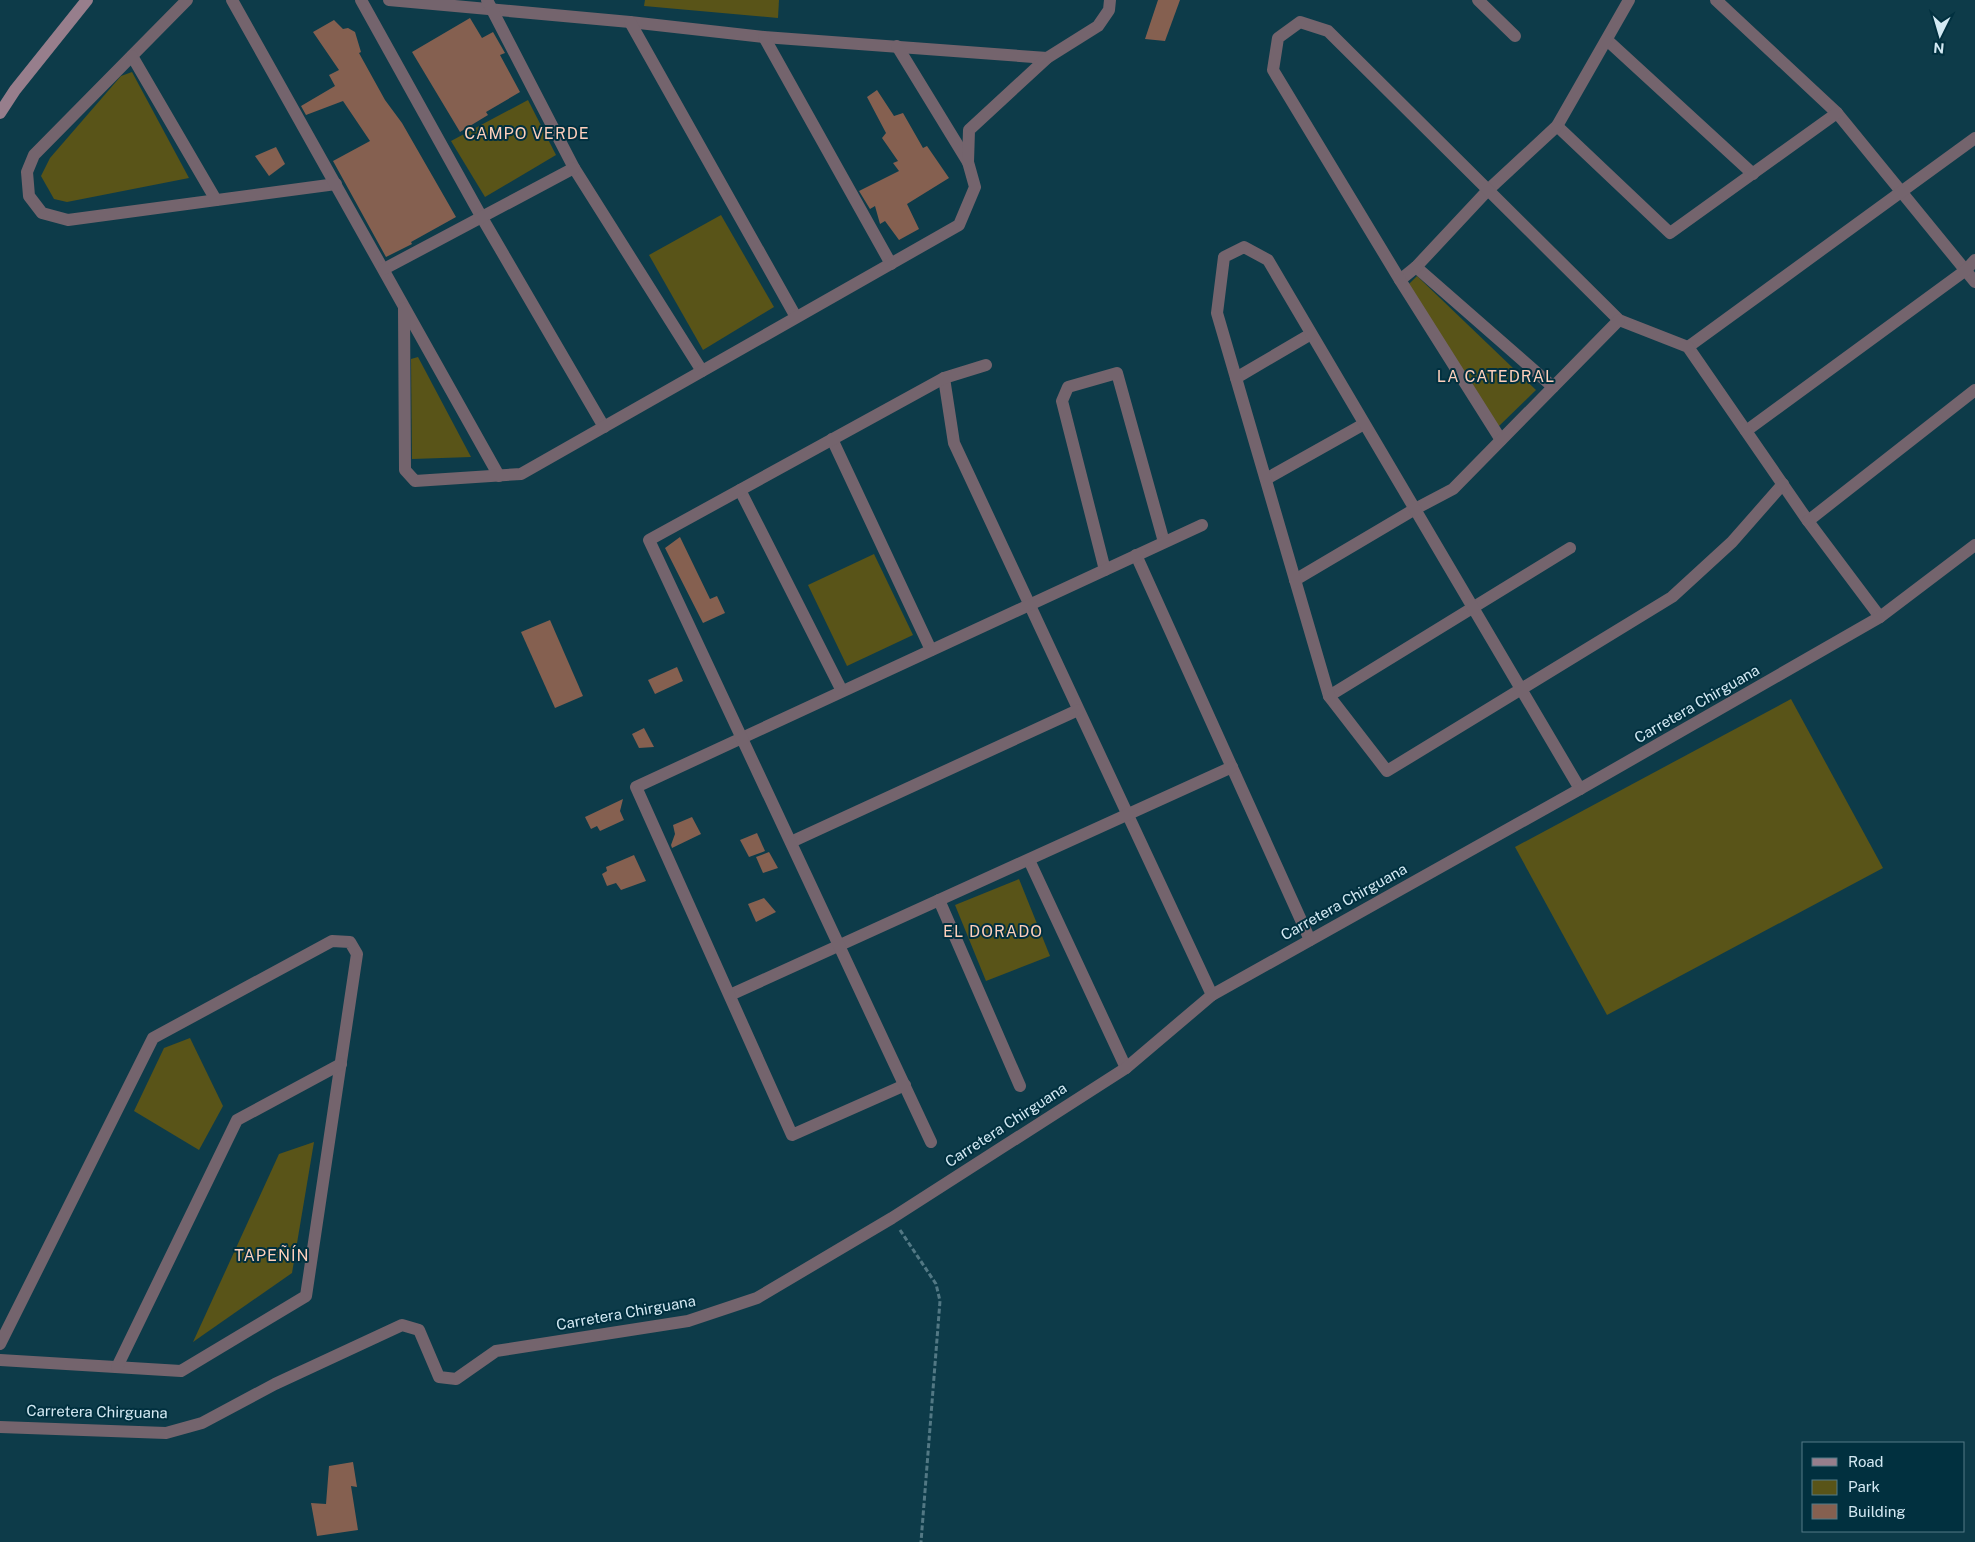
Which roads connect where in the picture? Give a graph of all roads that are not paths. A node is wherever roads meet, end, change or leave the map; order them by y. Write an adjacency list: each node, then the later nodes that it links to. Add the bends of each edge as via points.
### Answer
1 (87, 0): 18 (main road)
2 (187, 0): 16 (street)
3 (232, 0): 25 (street)
4 (361, 0): 29 (street)
5 (1110, 0): 17 (street, via 1098,26)
6 (1478, 0): 12 (street)
7 (1629, 0): 14 (street)
8 (1716, 0): 19 (street)
9 (398, 1): 10 (street)
10 (490, 5): 11 (street); 23 (street)
11 (630, 22): 13 (street); 38 (street)
12 (1515, 36)
13 (764, 37): 15 (street); 31 (street)
14 (1606, 40): 20 (street); 24 (street)
15 (897, 46): 17 (street); 22 (street)
16 (132, 56): 28 (street); 28 (street, via 34,155 27,172 29,196 42,213 68,220)
17 (1047, 58): 22 (street, via 969,130)
18 (0, 113)
19 (1837, 113): 24 (street); 27 (street)
20 (1557, 126): 24 (street, via 1670,233); 26 (street)
21 (1975, 138): 27 (street)
22 (968, 162): 31 (street, via 975,187 959,225)
23 (574, 168): 29 (street); 43 (street)
24 (1753, 174)
25 (336, 184): 28 (street); 33 (street)
26 (1488, 190): 32 (street); 35 (street, via 1328,31 1300,22 1278,38 1273,70); 39 (street)
27 (1902, 191): 34 (street); 41 (street)
28 (216, 200)
29 (481, 216): 33 (street); 49 (street)
30 (1975, 260): 34 (street)
31 (891, 264): 38 (street)
32 (1416, 267): 35 (street); 46 (street)
33 (384, 269): 37 (street)
34 (1966, 270): 36 (street); 50 (street)
35 (1400, 280): 52 (street)
36 (1975, 282)
37 (404, 308): 53 (street); 53 (street, via 405,470 415,480)
38 (796, 318): 43 (street)
39 (1619, 320): 41 (street); 46 (street)
40 (1311, 334): 45 (street); 45 (street, via 1268,260 1244,248 1224,257 1217,313); 48 (street)
41 (1688, 346): 50 (street)
42 (986, 365): 44 (street)
43 (702, 371): 49 (street)
44 (944, 378): 51 (street); 66 (street, via 954,443)
45 (1236, 378): 54 (street)
46 (1553, 387): 52 (street)
47 (1975, 390): 58 (street)
48 (1364, 424): 54 (street); 57 (street)
49 (604, 427): 53 (street, via 521,474)
50 (1746, 431): 55 (street)
51 (832, 440): 56 (street); 69 (street)
52 (1501, 440): 57 (street, via 1453,489)
53 (498, 476)
54 (1266, 479): 65 (street)
55 (1783, 484): 58 (street); 70 (street, via 1732,542 1672,597)
56 (740, 490): 71 (street); 74 (street, via 649,540)
57 (1415, 509): 65 (street); 67 (street)
58 (1808, 522): 68 (street)
59 (1202, 525): 60 (street)
60 (1164, 542): 63 (street); 64 (street, via 1117,373 1068,387 1062,401)
61 (1975, 545): 68 (street, Carretera Chirguana)
62 (1570, 548): 67 (street)
63 (1136, 555): 64 (street); 75 (street)
64 (1105, 570): 66 (street)
65 (1295, 580): 72 (street)
66 (1029, 604): 69 (street); 73 (street)
67 (1473, 607): 70 (street); 72 (street)
68 (1880, 617): 76 (street, Carretera Chirguana)
69 (931, 650): 71 (street)
70 (1522, 690): 72 (street, via 1387,771); 76 (street)
71 (842, 692): 74 (street)
72 (1329, 696)
73 (1078, 710): 77 (street); 78 (street)
74 (742, 738): 78 (street); 83 (street, via 636,787)
75 (1232, 767): 77 (street); 81 (street)
76 (1580, 789): 81 (street, Carretera Chirguana)
77 (1128, 815): 79 (street); 84 (street)
78 (791, 842): 82 (street)
79 (1029, 860): 80 (street); 86 (street)
80 (939, 900): 82 (street); 88 (street)
81 (1310, 940): 84 (street, Carretera Chirguana)
82 (839, 946): 83 (street); 87 (street)
83 (730, 995): 87 (street, via 792,1135)
84 (1212, 995): 86 (street, Carretera Chirguana)
85 (341, 1064): 90 (street, via 357,954 350,942 332,941 153,1038); 92 (street, via 237,1120); 92 (street, via 306,1296 181,1371)
86 (1126, 1068): 93 (street, Carretera Chirguana, via 892,1218 757,1298 688,1321 496,1351 456,1380 439,1377 419,1330 402,1325 274,1384 202,1423 166,1433)
87 (905, 1086): 89 (street)
88 (1020, 1086)
89 (931, 1142)
90 (0, 1344)
91 (0, 1360): 92 (street)
92 (117, 1367)
93 (0, 1427)

